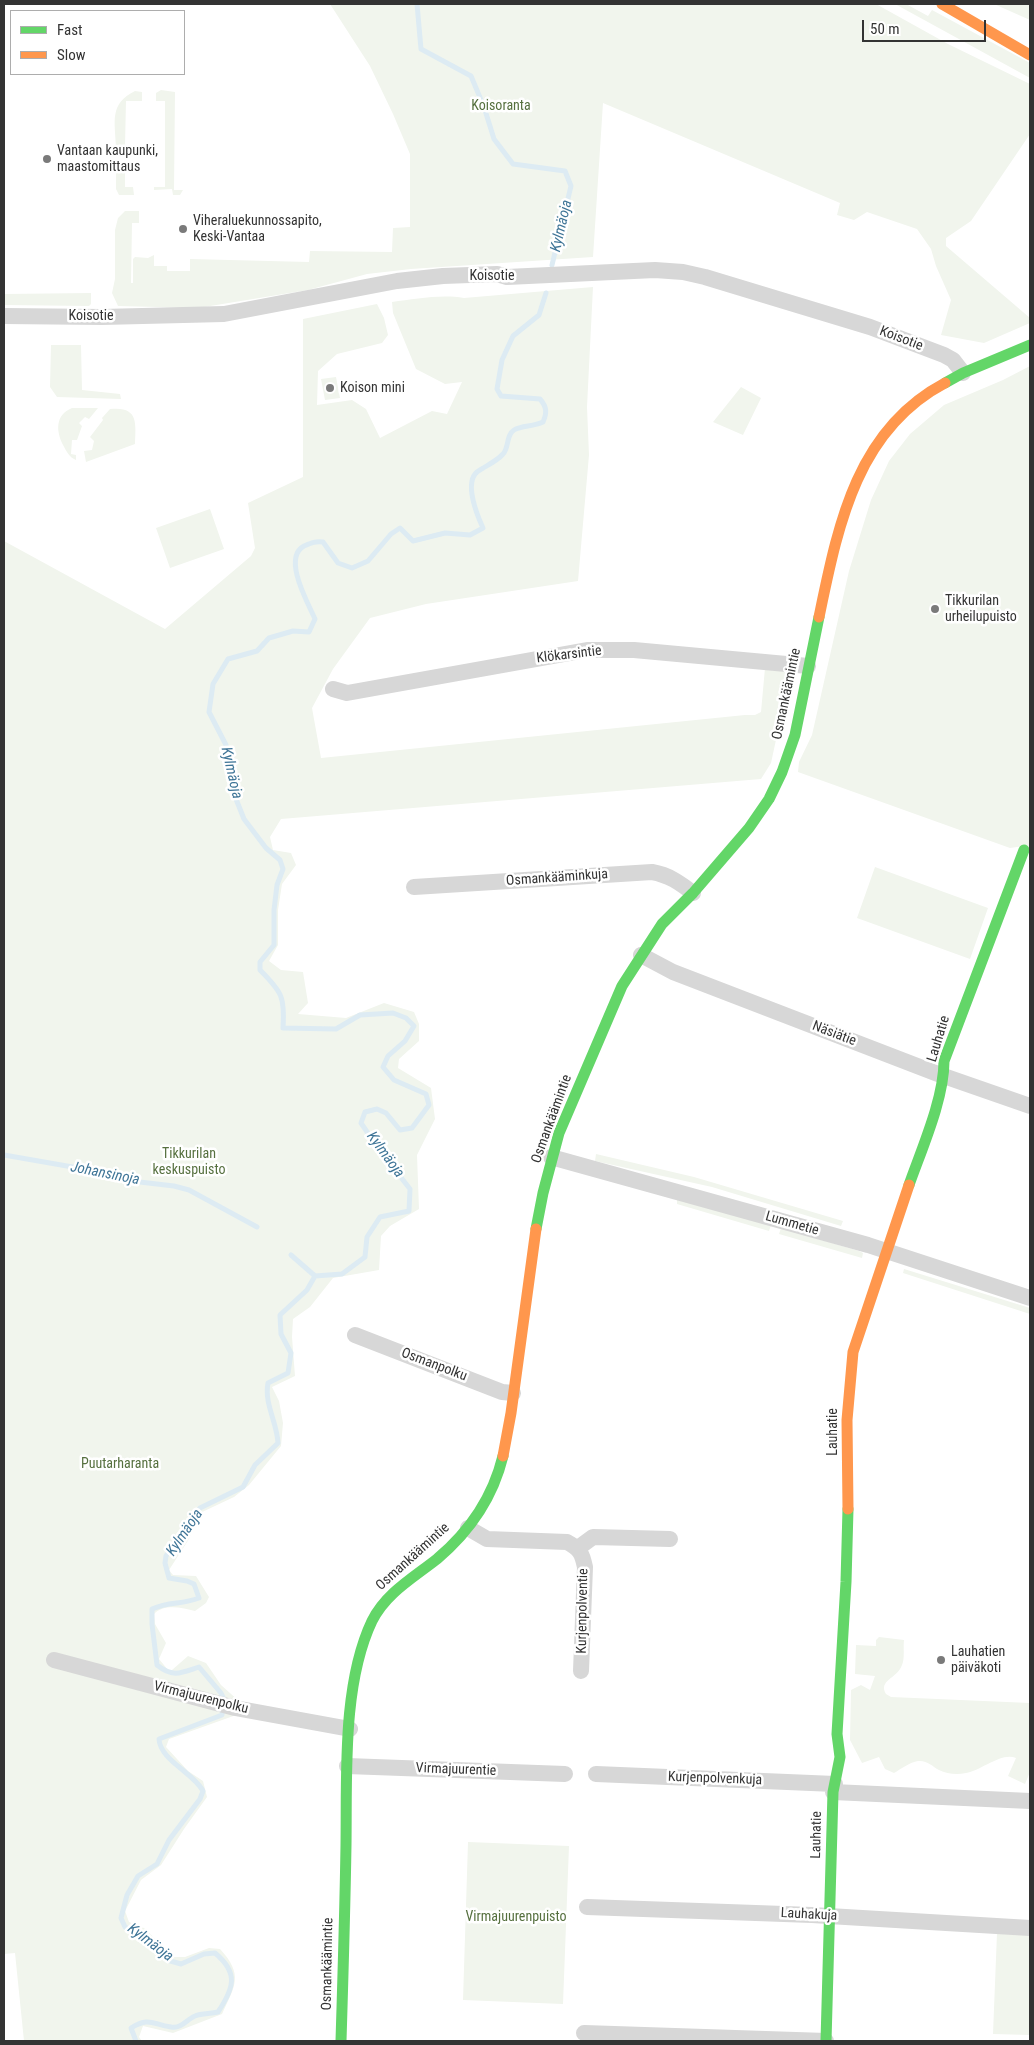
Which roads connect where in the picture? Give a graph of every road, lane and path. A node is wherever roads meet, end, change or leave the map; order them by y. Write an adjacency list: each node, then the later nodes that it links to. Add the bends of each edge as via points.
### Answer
1 (942, 4): 4 (street)
2 (955, 4): 3 (street)
3 (991, 19)
4 (1030, 55)
5 (4, 316): 7 (street, Koisotie, via 224,314 397,281 443,276 497,274 508,277 655,270 683,272 870,327 944,355)
6 (1030, 344): 7 (street, Osmankäämintie)
7 (964, 373): 8 (street, Osmankäämintie, via 934,388 913,404 869,454 843,519)
8 (808, 666): 9 (street, Klökarsintie, via 634,650 587,650 347,693); 12 (street, Osmankäämintie, via 795,735 769,799)
9 (333, 690)
10 (1024, 850): 14 (street, Lauhatie, via 944,1062)
11 (414, 887): 12 (street, Osmankääminkuja, via 652,872 672,878)
12 (693, 894): 13 (street, Osmankäämintie, via 662,924)
13 (641, 955): 14 (street, Näsiätie, via 673,972); 16 (street, Osmankäämintie, via 622,986)
14 (944, 1076): 15 (street, Näsiätie); 17 (street, Lauhatie)
15 (1030, 1106)
16 (551, 1157): 17 (street, Lummetie); 20 (street, Osmankäämintie, via 539,1214)
17 (887, 1251): 18 (street, Lummetie); 30 (street, Lauhatie, via 853,1352 850,1372 846,1426 847,1544 837,1734 840,1757)
18 (1030, 1298)
19 (355, 1335): 20 (street, Osmanpolku, via 502,1392)
20 (513, 1393): 21 (street, Osmankäämintie, via 498,1472)
21 (468, 1528): 23 (street, via 487,1539 567,1542); 26 (street, Osmankäämintie, via 447,1551 387,1599 378,1611 360,1657)
22 (670, 1538): 23 (street, via 593,1537)
23 (578, 1548): 25 (street, Kurjenpolventie, via 585,1567)
24 (54, 1660): 26 (street, Virmajuurenpolku, via 235,1708)
25 (581, 1671)
26 (350, 1729): 27 (street, Osmankäämintie)
27 (347, 1766): 28 (street, Virmajuurentie); 36 (street, Osmankäämintie)
28 (565, 1774)
29 (596, 1774): 30 (street, Kurjenpolvenkuja)
30 (834, 1788): 31 (street, Kurjenpolvenkuja); 33 (street, Lauhatie)
31 (1030, 1801)
32 (587, 1908): 33 (street, Lauhakuja)
33 (830, 1916): 34 (street, Lauhakuja); 37 (street, Lauhatie)
34 (1030, 1928)
35 (584, 2034): 37 (street)
36 (341, 2041)
37 (826, 2041)

